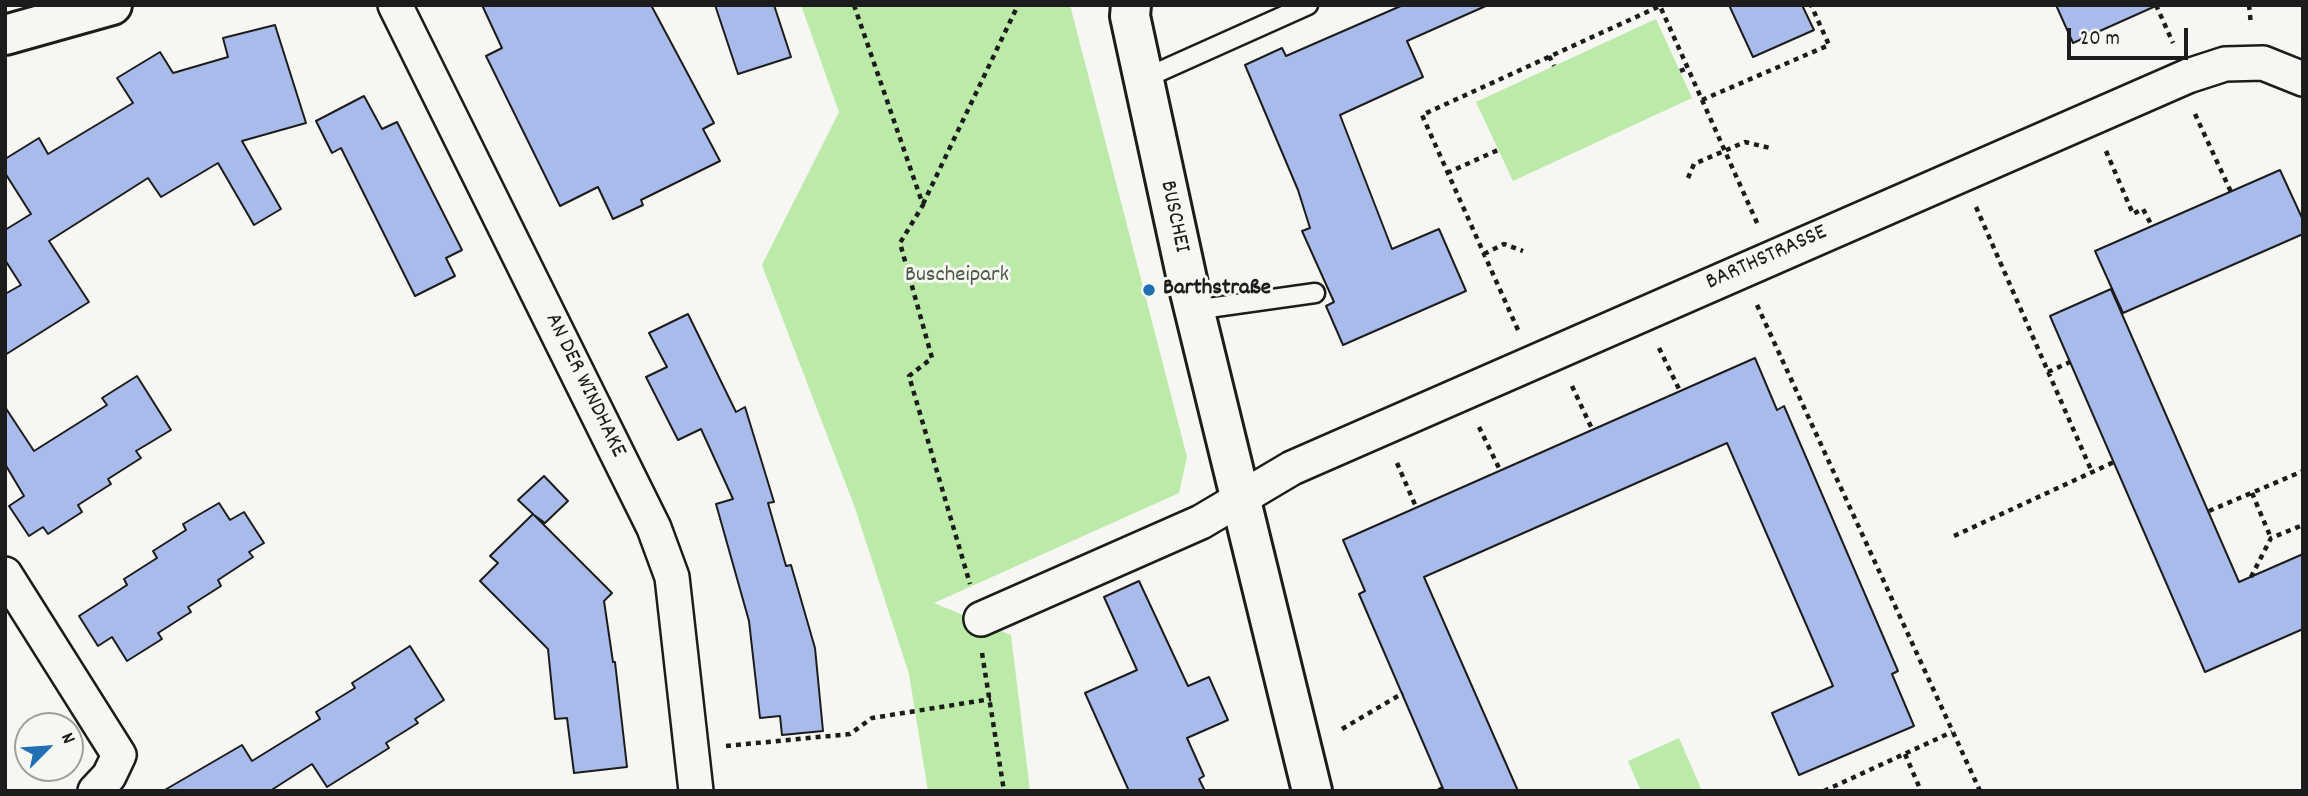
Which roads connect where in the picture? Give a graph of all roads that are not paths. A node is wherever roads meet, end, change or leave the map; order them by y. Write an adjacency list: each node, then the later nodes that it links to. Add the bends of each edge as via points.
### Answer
1 (112, 5): 5 (street)
2 (395, 5): 14 (street, AN DER WINDHAKE, via 654,528 672,578)
3 (1308, 5): 6 (lane)
4 (1127, 9): 6 (street, BUSCHEI)
5 (5, 35)
6 (1143, 79): 9 (street, BUSCHEI)
7 (2303, 79): 10 (street, BARTHSTRASSE, via 2263,63 2225,64 2188,76 1292,468)
8 (1315, 293): 9 (lane)
9 (1194, 310): 10 (street, BUSCHEI)
10 (1241, 499): 12 (street, via 1201,522); 15 (street, BUSCHEI)
11 (5, 575): 13 (street, via 119,755)
12 (981, 619)
13 (102, 783)
14 (696, 791)
15 (1312, 791)

